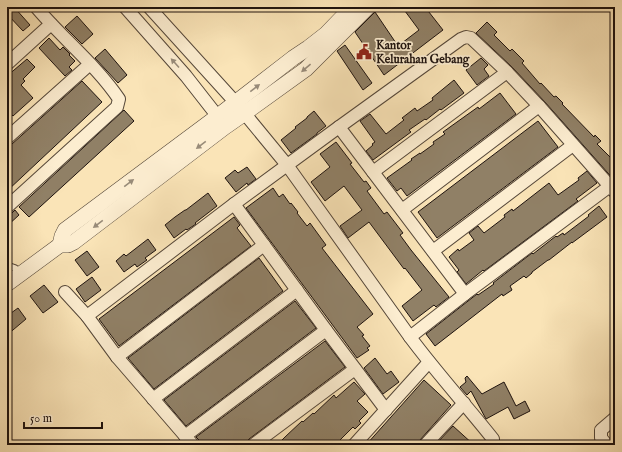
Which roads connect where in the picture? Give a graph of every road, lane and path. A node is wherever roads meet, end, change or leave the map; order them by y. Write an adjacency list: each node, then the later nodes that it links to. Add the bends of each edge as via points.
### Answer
1 (36, 7): 6 (street)
2 (125, 7): 11 (street, one-way to 2)
3 (149, 7): 7 (street)
4 (368, 7): 5 (street)
5 (350, 11): 13 (street, via 306,69)
6 (51, 24): 8 (street); 9 (street)
7 (200, 63): 11 (street); 13 (street)
8 (7, 64)
9 (90, 64): 16 (street); 22 (street, via 119,99 117,107)
10 (507, 72): 12 (street); 15 (street, via 471,38 461,38); 19 (street)
11 (186, 76): 14 (street)
12 (539, 106): 17 (street); 23 (street)
13 (241, 108): 14 (street); 18 (street)
14 (222, 122): 27 (street, via 74,242 60,245)
15 (339, 127): 18 (street); 19 (street)
16 (7, 138)
17 (573, 145): 20 (street); 25 (street)
18 (287, 165): 21 (street); 34 (street)
19 (373, 172): 23 (street)
20 (612, 189): 31 (street)
21 (234, 204): 24 (street); 32 (street)
22 (7, 207)
23 (402, 210): 25 (street)
24 (264, 245): 29 (street); 35 (street)
25 (433, 251): 31 (street)
26 (7, 267): 27 (lane, via 17,268)
27 (21, 273): 28 (street)
28 (7, 284)
29 (296, 290): 33 (street); 38 (street)
30 (65, 292): 32 (street)
31 (465, 294): 34 (street)
32 (88, 316): 35 (street)
33 (326, 330): 37 (street); 42 (street)
34 (410, 337): 36 (street)
35 (117, 357): 38 (street)
36 (429, 362): 39 (street); 40 (street)
37 (355, 369): 40 (street); 43 (street)
38 (153, 399): 42 (street)
39 (464, 403): 45 (street); 46 (street, via 493,439)
40 (386, 410): 44 (street)
41 (615, 418): 47 (street, via 601,430 601,438)
42 (189, 440)
43 (253, 445)
44 (354, 445)
45 (425, 445)
46 (493, 445)
47 (607, 445)

